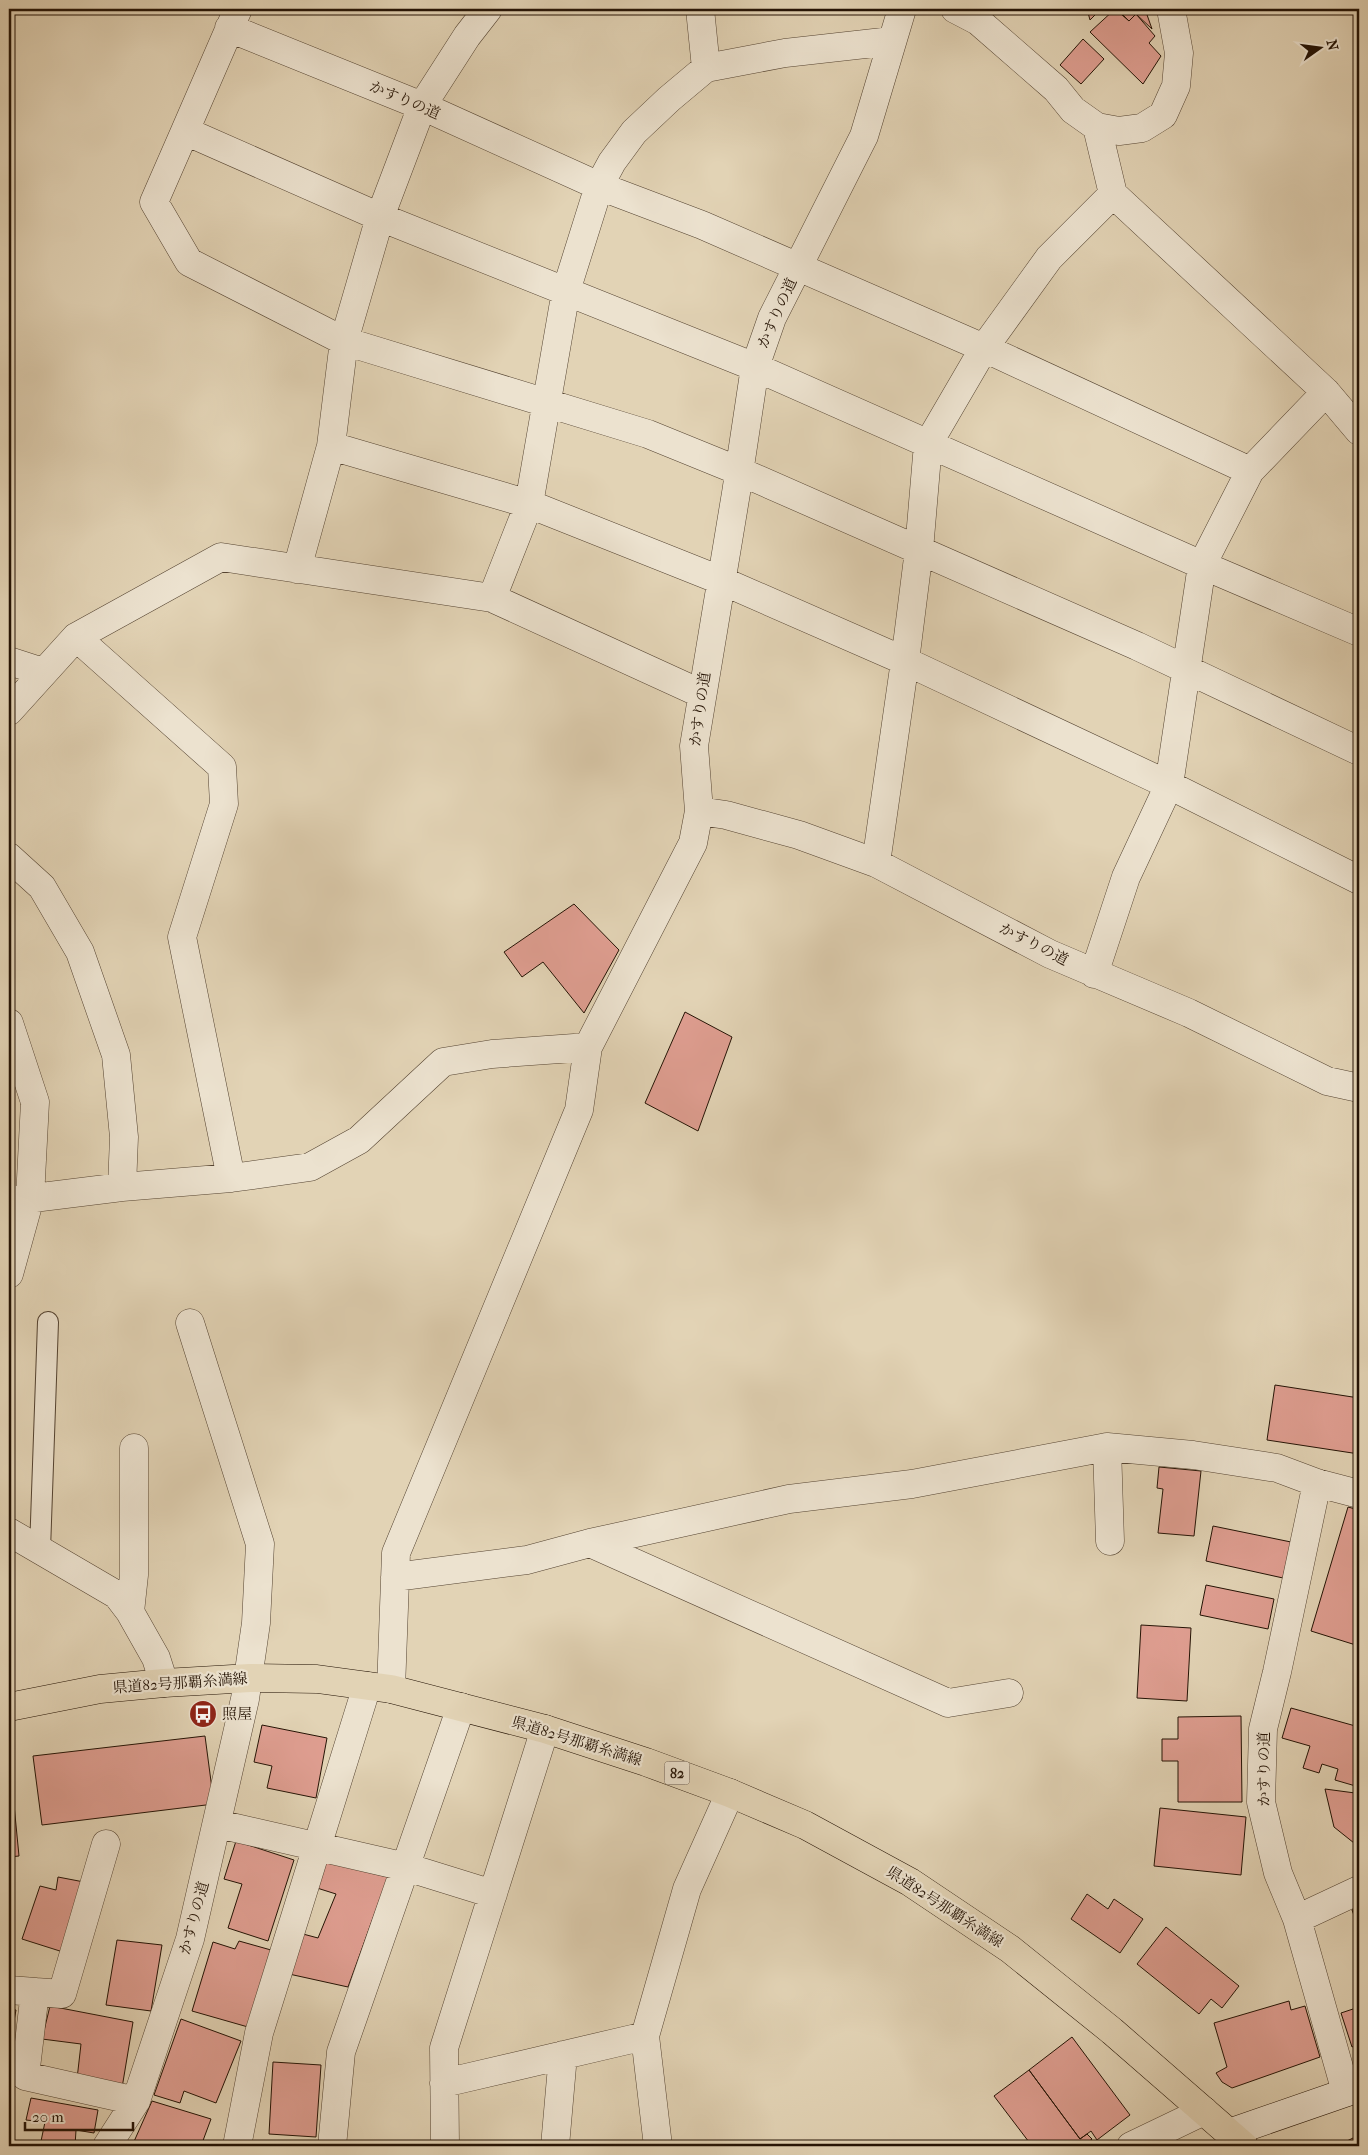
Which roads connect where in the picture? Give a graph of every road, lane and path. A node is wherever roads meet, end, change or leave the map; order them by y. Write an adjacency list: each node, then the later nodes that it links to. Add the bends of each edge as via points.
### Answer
1 (488, 9): 9 (street)
2 (700, 9): 8 (street)
3 (902, 9): 7 (street, かすりの道)
4 (954, 9): 10 (street, via 978,21 1056,88 1073,110)
5 (1171, 9): 10 (street, via 1179,53 1176,86 1163,115 1142,128 1118,131)
6 (234, 18): 9 (street, かすりの道); 11 (street)
7 (892, 41): 8 (street, via 785,53); 15 (street, かすりの道, via 864,136)
8 (706, 68): 12 (street, via 634,132)
9 (422, 106): 12 (street, かすりの道); 14 (street)
10 (1097, 127): 13 (street)
11 (185, 131): 14 (street); 17 (street, via 154,202 189,262)
12 (598, 186): 15 (street, かすりの道, via 702,225); 16 (street)
13 (1113, 194): 18 (street, via 1049,258); 20 (street)
14 (380, 218): 16 (street); 17 (street)
15 (798, 268): 18 (street, かすりの道); 19 (street, かすりの道, via 772,318)
16 (566, 291): 19 (street); 21 (street)
17 (344, 341): 21 (street); 24 (street)
18 (984, 348): 23 (street); 26 (street, かすりの道)
19 (755, 367): 23 (street); 25 (street, かすりの道)
20 (1326, 392): 22 (street); 26 (street)
21 (546, 402): 25 (street, via 648,434); 27 (street)
22 (1359, 431)
23 (928, 444): 28 (street); 29 (street)
24 (331, 446): 27 (street); 30 (street)
25 (739, 471): 28 (street); 31 (street, かすりの道)
26 (1250, 471): 29 (street)
27 (529, 504): 31 (street); 32 (street)
28 (919, 550): 36 (street); 37 (street)
29 (1202, 565): 33 (street); 37 (street)
30 (297, 569): 32 (street); 34 (street, via 221,557)
31 (720, 580): 36 (street); 39 (street, かすりの道)
32 (492, 598): 39 (street)
33 (1359, 632)
34 (76, 637): 38 (street); 51 (street, via 222,767 224,804 182,937)
35 (9, 661): 38 (street)
36 (905, 661): 42 (street); 45 (street)
37 (1186, 669): 41 (street); 42 (street)
38 (43, 672): 40 (street)
39 (702, 694): 43 (street, かすりの道, via 694,746)
40 (9, 712)
41 (1359, 751)
42 (1169, 785): 46 (street); 47 (street, via 1126,877)
43 (699, 811): 45 (street, かすりの道, via 799,835); 49 (street, via 693,843)
44 (9, 857): 52 (street, via 42,887 80,952 116,1055 124,1137)
45 (876, 863): 47 (street, かすりの道)
46 (1359, 880)
47 (1094, 974): 50 (street, かすりの道, via 1189,1012 1327,1081)
48 (9, 1023): 53 (street, via 36,1102)
49 (588, 1047): 51 (street, via 492,1054 443,1062 359,1140 310,1167); 65 (street, via 579,1110 396,1553)
50 (1359, 1088)
51 (231, 1178): 52 (street)
52 (122, 1187): 53 (street)
53 (20, 1200): 54 (street)
54 (9, 1274)
55 (48, 1322): 64 (lane)
56 (190, 1323): 67 (street, かすりの道, via 260,1544)
57 (1107, 1447): 59 (street, via 1277,1468); 62 (street); 63 (street, via 912,1484 789,1499)
58 (134, 1448): 66 (street, via 134,1575)
59 (1317, 1483): 60 (street); 81 (street, かすりの道, via 1263,1729 1261,1802 1278,1873)
60 (1359, 1494)
61 (9, 1532): 64 (street)
62 (1110, 1541)
63 (590, 1543): 65 (street, via 527,1560); 70 (street, via 948,1704)
64 (40, 1550): 66 (street, via 117,1595)
65 (395, 1577): 69 (street)
66 (130, 1612): 68 (street, via 156,1658)
67 (250, 1678): 68 (main road, 県道82号那覇糸満線 / 82); 69 (main road, 県道82号那覇糸満線 / 82, via 317,1679); 75 (street, かすりの道)
68 (164, 1683): 71 (main road, 県道82号那覇糸満線 / 82, via 100,1689)
69 (379, 1687): 72 (main road, 県道82号那覇糸満線 / 82); 77 (street)
70 (1009, 1693)
71 (9, 1707)
72 (461, 1707): 73 (main road, 県道82号那覇糸満線 / 82); 78 (street)
73 (545, 1730): 74 (main road, 県道82号那覇糸満線 / 82); 80 (street)
74 (730, 1792): 83 (street, via 686,1888); 88 (main road, 県道82号那覇糸満線 / 82, via 805,1825 910,1882 1010,1949 1112,2031)
75 (218, 1824): 77 (street); 87 (street, かすりの道, via 190,1939)
76 (106, 1844): 82 (street, via 62,1994)
77 (316, 1847): 78 (street); 91 (street, via 259,2033)
78 (406, 1867): 80 (street); 92 (street, via 341,2052)
79 (1359, 1890): 81 (street)
80 (493, 1894): 85 (street, via 444,2048)
81 (1297, 1919): 86 (street, かすりの道)
82 (22, 1991): 87 (street, via 25,2076)
83 (645, 2036): 84 (street); 95 (street)
84 (563, 2055): 85 (street); 94 (street)
85 (444, 2083): 93 (street)
86 (1353, 2090): 89 (street)
87 (136, 2101): 90 (street, かすりの道)
88 (1204, 2112): 89 (main road, 県道82号那覇糸満線 / 82); 96 (street)
89 (1236, 2140)
90 (107, 2146)
91 (237, 2146)
92 (332, 2146)
93 (446, 2146)
94 (555, 2146)
95 (658, 2146)
96 (1131, 2146)

